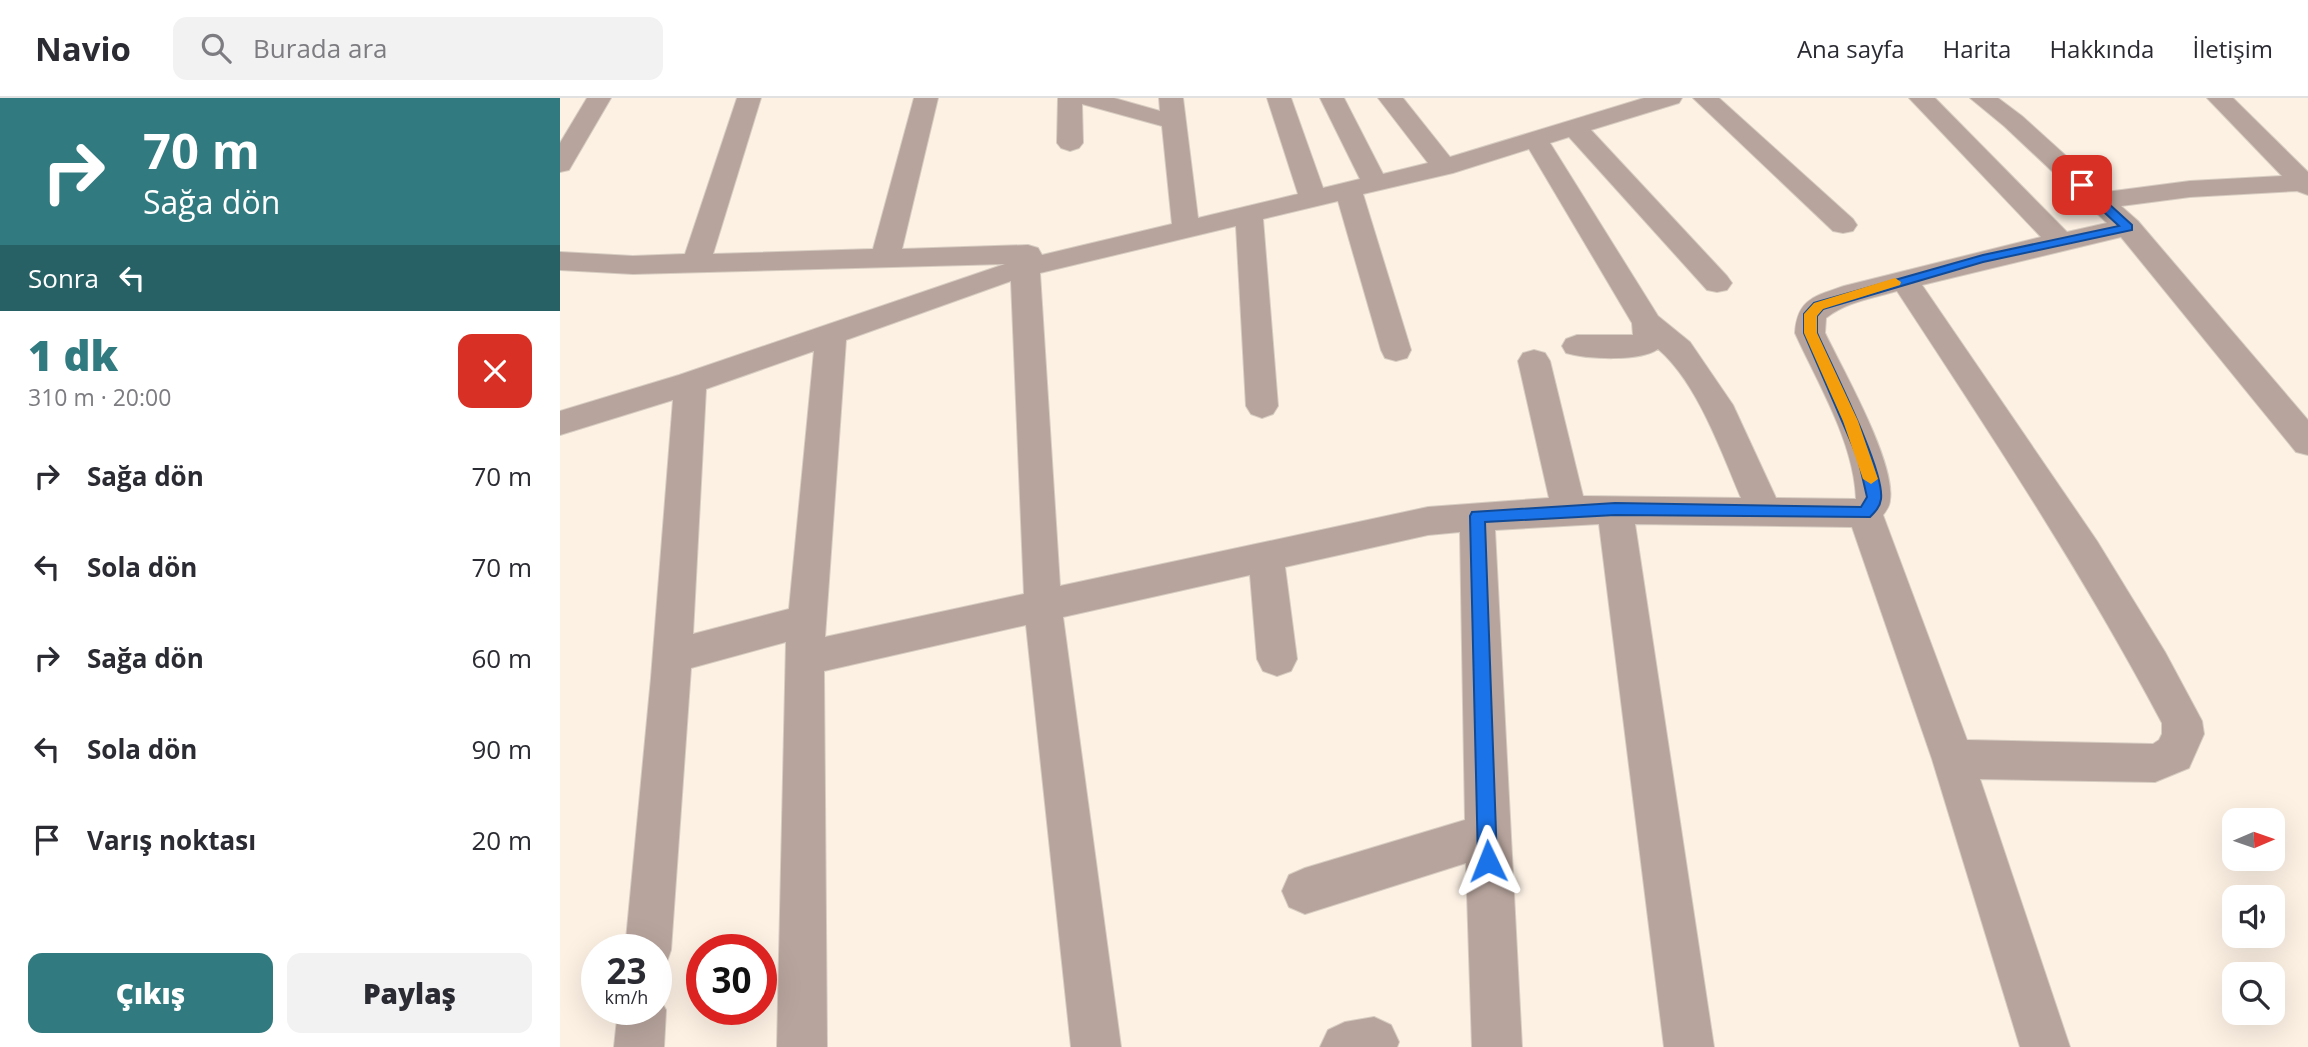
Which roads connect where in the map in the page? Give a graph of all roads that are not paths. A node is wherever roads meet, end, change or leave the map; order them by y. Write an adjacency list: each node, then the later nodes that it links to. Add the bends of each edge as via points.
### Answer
1 (598, 98): 19 (street)
2 (749, 98): 33 (street)
3 (926, 98): 31 (street)
4 (1070, 98): 18 (street)
5 (1087, 98): 15 (street)
6 (1279, 98): 23 (street)
7 (1332, 98): 22 (street)
8 (1390, 98): 20 (street)
9 (1577, 98): 16 (street)
10 (1670, 98): 16 (street)
11 (1705, 98): 26 (street)
12 (1922, 98): 29 (street)
13 (1982, 98): 24 (street)
14 (2219, 98): 21 (street)
15 (1173, 110): 28 (street)
16 (1586, 124): 17 (street); 36 (street)
17 (1535, 139): 20 (street); 37 (street)
18 (1070, 142)
19 (560, 164)
20 (1444, 167): 22 (street)
21 (2306, 184): 24 (street, via 2190,189)
22 (1362, 188): 23 (street); 40 (street)
23 (1314, 200): 25 (street)
24 (2099, 201): 27 (street)
25 (1249, 215): 28 (street); 43 (street)
26 (1843, 225)
27 (2128, 227): 29 (street); 45 (street)
28 (1186, 230): 30 (street)
29 (2060, 242): 35 (street)
30 (1092, 252): 31 (street); 34 (street)
31 (885, 258): 33 (street)
32 (560, 261): 33 (street)
33 (695, 263)
34 (1025, 267): 38 (street); 52 (street)
35 (1904, 280): 49 (street, via 1819,306 1811,314 1810,333 1868,468 1874,497); 56 (street, via 2058,509 2182,721 2183,734 2174,754 2155,763)
36 (1717, 283)
37 (1647, 323): 39 (street, via 1649,340 1641,346); 48 (street, via 1679,350 1721,413)
38 (831, 334): 42 (street); 53 (street)
39 (1577, 346)
40 (1396, 350)
41 (1534, 361): 47 (street)
42 (690, 383): 44 (street); 54 (street)
43 (1262, 406)
44 (560, 423)
45 (2308, 443)
46 (1615, 509): 47 (street); 48 (street); 65 (street)
47 (1569, 510): 50 (street)
48 (1765, 513): 49 (street)
49 (1865, 513): 56 (street)
50 (1477, 516): 51 (street, via 1428,521); 57 (street)
51 (1266, 557): 52 (street); 55 (street)
52 (1043, 606): 53 (street); 63 (street)
53 (806, 639): 54 (street); 62 (street)
54 (673, 656): 59 (street)
55 (1277, 659)
56 (1953, 760): 66 (street)
57 (1487, 835): 58 (street); 64 (street)
58 (1305, 891)
59 (649, 934)
60 (641, 1025): 61 (street)
61 (639, 1047)
62 (802, 1047)
63 (1096, 1047)
64 (1497, 1047)
65 (1689, 1047)
66 (2045, 1047)

